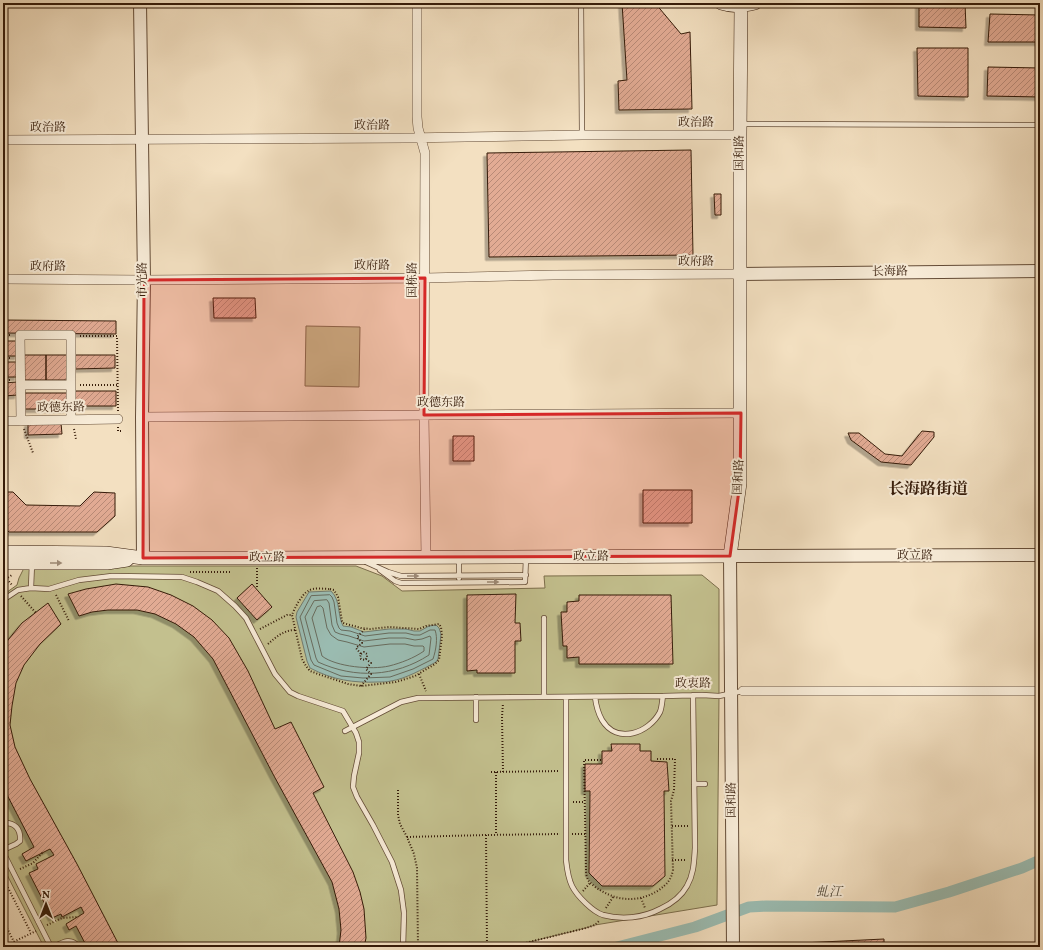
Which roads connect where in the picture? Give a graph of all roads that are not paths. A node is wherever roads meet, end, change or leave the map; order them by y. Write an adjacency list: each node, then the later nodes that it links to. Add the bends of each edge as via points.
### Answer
1 (140, 3): 12 (street, 市光路)
2 (417, 3): 10 (street, 国栋路, via 417,116)
3 (581, 3): 9 (lane)
4 (721, 3): 6 (main road)
5 (755, 3): 6 (main road)
6 (741, 6): 8 (main road, 国和路)
7 (1040, 125): 8 (lane)
8 (740, 130): 9 (street, 政治路); 14 (main road, 国和路)
9 (582, 135): 10 (street, 政治路)
10 (421, 138): 12 (street, 政治路); 15 (street, 国栋路, via 425,153)
11 (3, 140): 12 (street, 政治路)
12 (142, 140): 17 (street, 市光路)
13 (1040, 270): 14 (street, 长海路)
14 (740, 274): 15 (street, 政府路); 20 (main road, 国和路)
15 (424, 278): 17 (street, 政府路); 21 (street, 国栋路)
16 (3, 279): 17 (street, 政府路)
17 (144, 280): 22 (street, 市光路)
18 (21, 385): 19 (street); 19 (street, via 20,335 71,335); 26 (street)
19 (71, 385): 24 (street)
20 (741, 413): 21 (street, 政德东路); 29 (main road, 国和路, via 740,483)
21 (424, 415): 22 (street, 政德东路); 32 (street, 国栋路)
22 (142, 417): 30 (street, 市光路)
23 (118, 419): 24 (street, 政德东路)
24 (71, 420): 26 (street, 政德东路)
25 (3, 421): 26 (street, 政德东路)
26 (21, 421)
27 (3, 552): 30 (main road, 政立路, via 106,553)
28 (1040, 555): 29 (street, 政立路)
29 (730, 556): 34 (main road, 政立路); 45 (street, 国和路)
30 (143, 558): 31 (main road, 政立路); 36 (main road, 政立路, one-way to 30, via 107,563)
31 (348, 558): 32 (main road, 政立路); 37 (lane)
32 (426, 558): 33 (main road, 政立路)
33 (459, 558): 34 (main road, 政立路); 38 (lane)
34 (526, 558): 39 (lane)
35 (3, 563): 36 (main road, 政立路)
36 (32, 563): 41 (lane)
37 (376, 566): 38 (lane, one-way to 38, via 401,576); 40 (lane, via 401,583)
38 (459, 575): 39 (lane); 40 (lane)
39 (526, 575): 40 (lane, one-way to 39, via 525,582)
40 (460, 582)
41 (31, 588): 42 (lane, via 18,590); 53 (lane, via 49,589 79,580 112,576 182,577 218,591 246,618 276,674 290,692 343,711)
42 (3, 600)
43 (544, 618): 48 (lane)
44 (1040, 691): 45 (street, 政衷路)
45 (738, 692): 46 (lane, 政衷路, via 719,696); 59 (street, 国和路)
46 (693, 695): 47 (lane, 政衷路); 55 (lane)
47 (663, 696): 50 (lane, 政衷路); 50 (lane, via 660,711 652,723 632,734 612,731 607,726 602,720)
48 (544, 697): 49 (lane, 政衷路); 51 (lane, 政衷路)
49 (566, 697): 50 (lane, 政衷路); 55 (lane, via 568,873 578,896 602,914 630,917 647,915 669,905 688,885 694,870)
50 (595, 697)
51 (476, 698): 52 (lane); 53 (lane, 政衷路, via 418,698 401,702)
52 (476, 720)
53 (353, 727): 54 (lane, 政衷路); 63 (lane, via 359,742 359,753 353,787 392,862 401,890 404,913)
54 (345, 731)
55 (694, 784): 56 (lane)
56 (705, 784)
57 (3, 823): 58 (lane, via 15,824 21,835 16,844)
58 (3, 851): 60 (lane)
59 (733, 943)
60 (51, 947)
61 (54, 947): 62 (lane, via 64,941 70,941)
62 (79, 947)
63 (403, 947)

